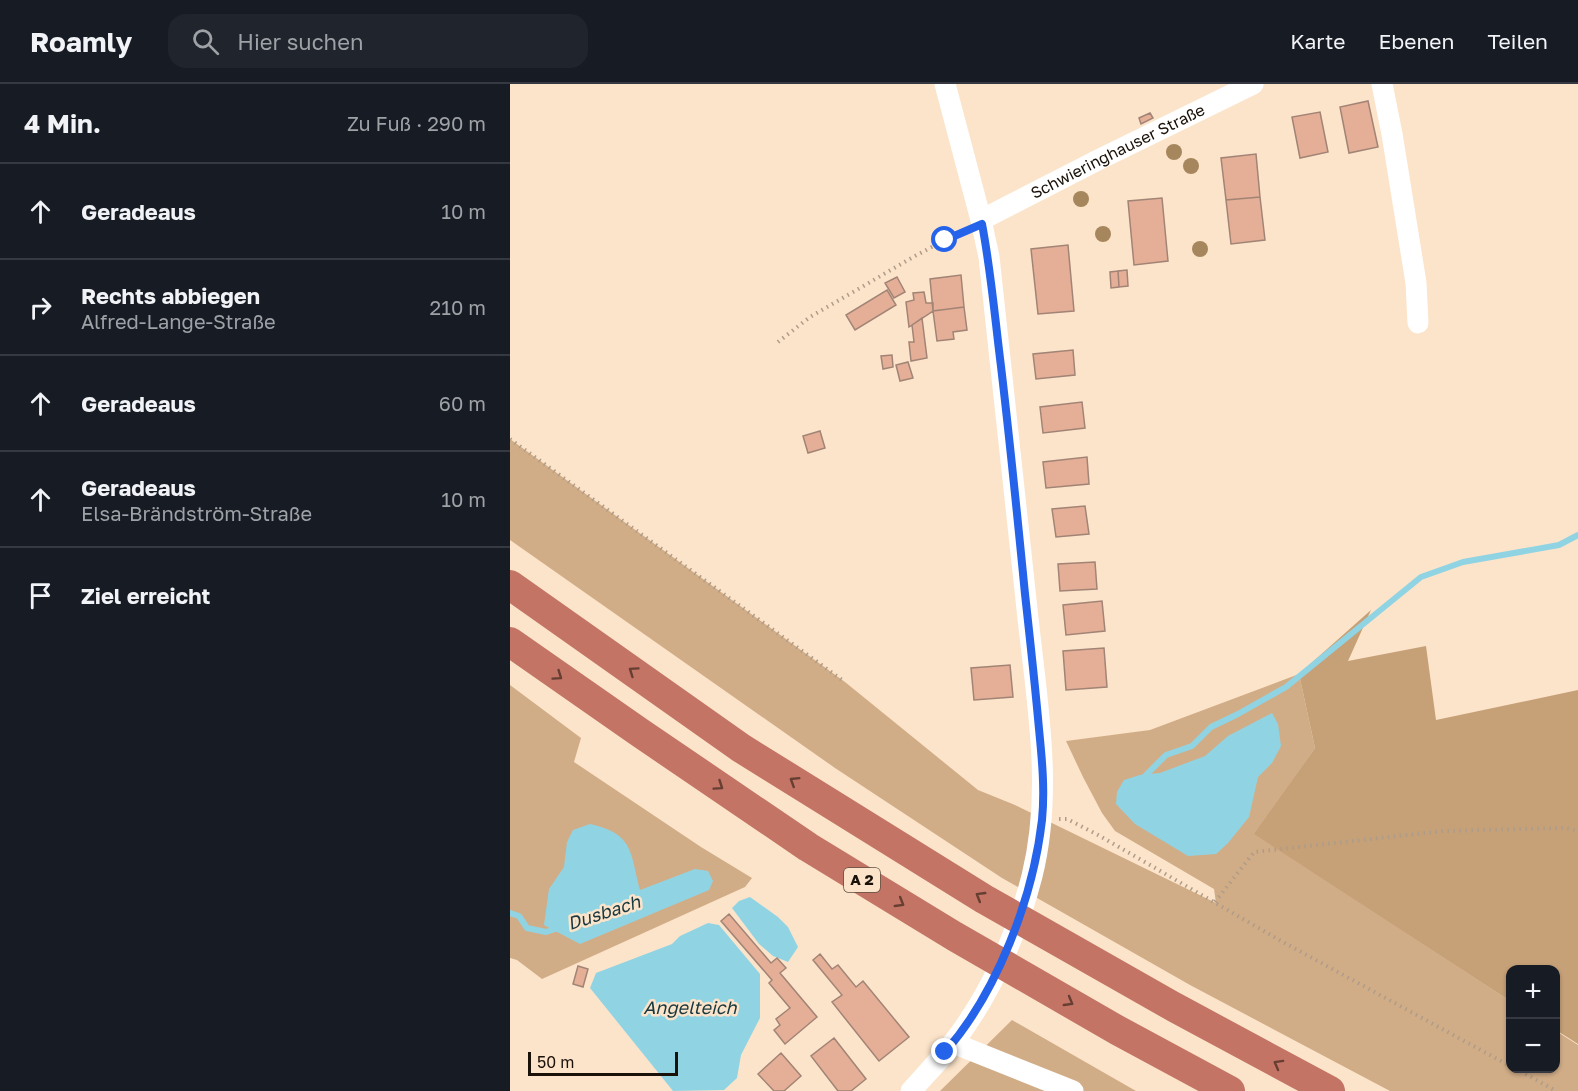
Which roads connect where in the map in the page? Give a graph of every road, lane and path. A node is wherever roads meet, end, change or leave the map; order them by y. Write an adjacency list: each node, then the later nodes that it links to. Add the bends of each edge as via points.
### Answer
1 (945, 84): 4 (street)
2 (1253, 84): 4 (street, Schwieringhauser Straße)
3 (1382, 84): 5 (street, via 1416,282)
4 (982, 222): 6 (path, via 810,317); 11 (street, via 989,257 1037,707 1043,772)
5 (1418, 322)
6 (778, 342)
7 (510, 439): 10 (path)
8 (510, 585): 20 (highway, one-way to 8, via 984,899 741,748)
9 (510, 642): 19 (highway, A 2, one-way to 19, via 808,847 954,936)
10 (845, 682)
11 (1042, 819): 13 (path, via 1067,819); 14 (street, via 1025,898 1006,952)
12 (1578, 831): 13 (path, via 1442,831 1254,852)
13 (1215, 902): 15 (path)
14 (953, 1043): 17 (street); 18 (street)
15 (1506, 1064)
16 (1524, 1073): 21 (path)
17 (911, 1091)
18 (1073, 1091)
19 (1230, 1091)
20 (1330, 1091)
21 (1556, 1091)

